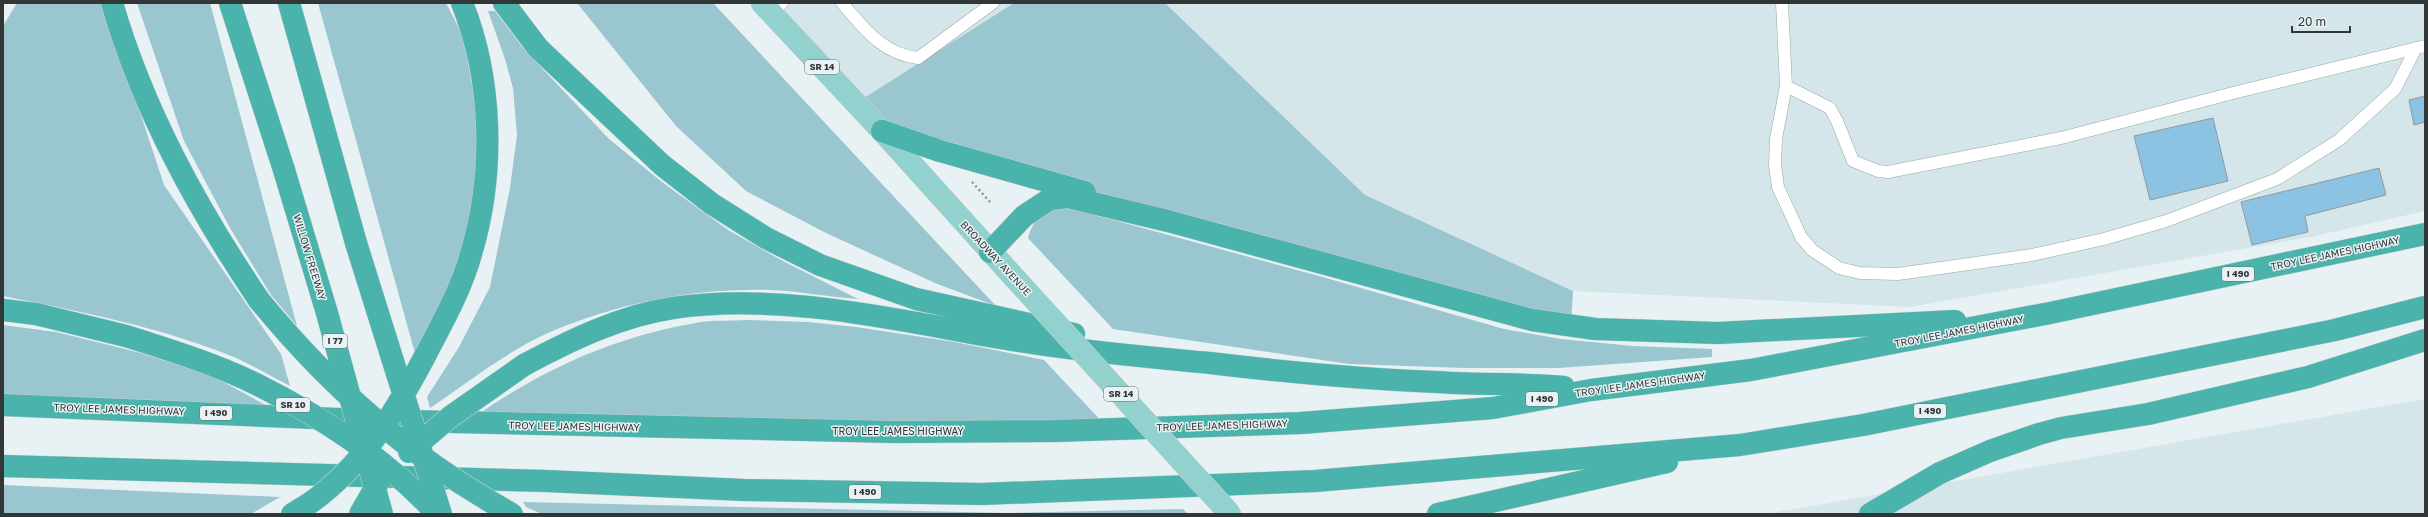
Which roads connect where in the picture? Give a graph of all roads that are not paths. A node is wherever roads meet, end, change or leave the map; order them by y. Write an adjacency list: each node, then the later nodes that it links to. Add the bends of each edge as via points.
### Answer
1 (112, 3): 30 (highway, bridge, via 136,72 180,171 259,300 296,346 364,412 422,458 469,490)
2 (230, 3): 27 (highway, WILLOW FREEWAY / I 77, bridge, via 327,313)
3 (290, 3): 29 (highway, bridge, via 356,243)
4 (462, 3): 25 (highway, bridge, via 486,102 485,175 480,219 471,254 458,290 426,356 377,438 322,494)
5 (504, 3): 20 (highway, via 538,48 662,165 712,204 766,238 820,265 916,299)
6 (842, 3): 7 (lane, via 873,38 900,56 918,58)
7 (993, 3)
8 (1782, 3): 11 (lane)
9 (772, 6): 12 (main road, BROADWAY AVENUE / SR 14)
10 (2421, 47): 11 (lane, via 2061,138 1888,172 1878,171 1853,161 1830,108); 11 (lane, via 2395,89 2339,140 2276,179 2166,221 2104,239 2032,255 1898,274 1860,273 1839,268 1812,250 1801,237 1778,187 1775,164 1776,139)
11 (1786, 86)
12 (882, 131): 13 (highway, via 947,153 1069,186); 15 (main road, BROADWAY AVENUE / SR 14)
13 (1168, 220): 15 (highway, via 1068,197 1050,199 1024,216); 18 (highway, via 1470,305 1532,320 1596,329 1718,333 1862,327)
14 (2425, 234): 18 (highway, TROY LEE JAMES HIGHWAY / I 490)
15 (990, 252): 31 (main road, BROADWAY AVENUE / SR 14, bridge)
16 (2425, 307): 23 (highway, I 490, via 2335,330 1863,425)
17 (3, 310): 28 (highway, SR 10, bridge, via 36,314 126,336 200,360 256,384 319,419 399,477)
18 (2050, 313): 21 (highway, TROY LEE JAMES HIGHWAY / I 490, via 1751,370)
19 (2425, 340): 33 (highway, via 2308,377 2148,414 2039,434 1990,451 1940,473)
20 (1210, 364): 21 (highway, via 1338,377 1471,384 1526,384); 26 (highway, bridge, via 1027,342 882,316 770,304 717,304 671,308 592,331 524,364 450,417 383,474)
21 (1591, 390): 22 (highway, TROY LEE JAMES HIGHWAY / I 490, via 1493,408 1301,422 1054,431 895,432 363,420)
22 (3, 405)
23 (1740, 445): 24 (highway, I 490, via 1315,481 982,494 744,490 546,481); 32 (highway)
24 (3, 466)
25 (292, 514)
26 (360, 514)
27 (382, 514)
28 (437, 514)
29 (441, 514)
30 (512, 514)
31 (1230, 514)
32 (1438, 514)
33 (1870, 514)

